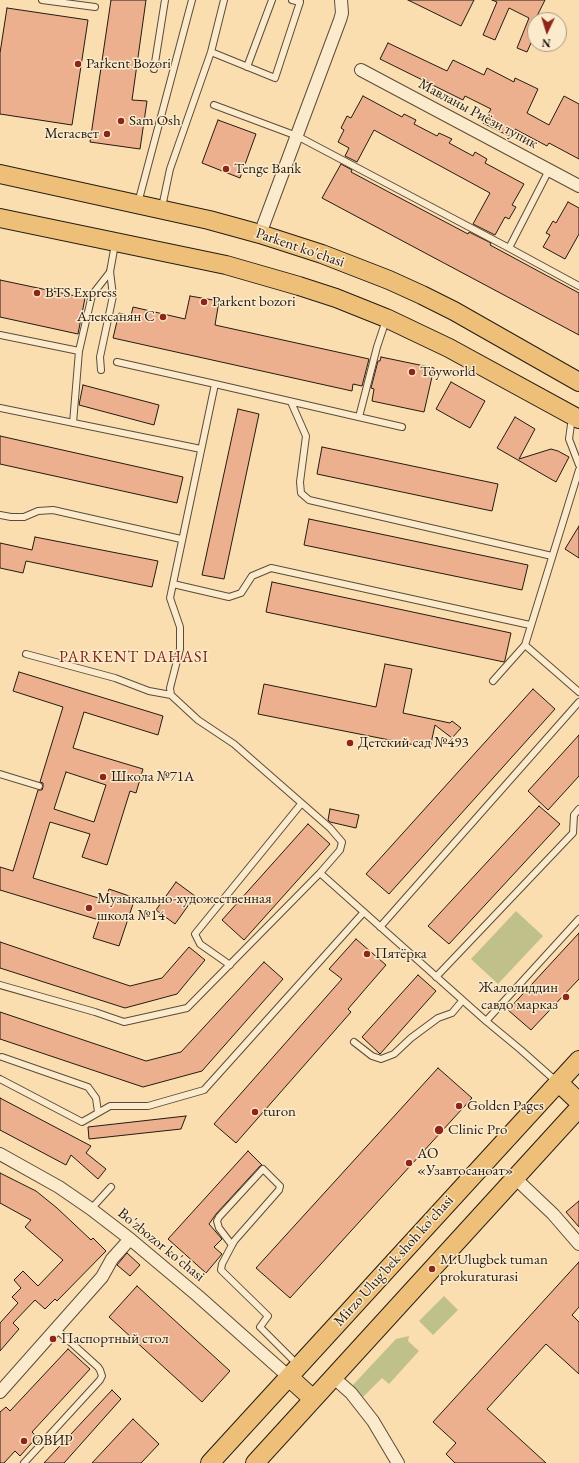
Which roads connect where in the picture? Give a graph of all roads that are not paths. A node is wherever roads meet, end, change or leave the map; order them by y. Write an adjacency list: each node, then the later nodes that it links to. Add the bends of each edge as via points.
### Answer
1 (42, 0): 8 (lane)
2 (166, 0): 11 (lane)
3 (192, 0): 18 (lane)
4 (224, 0): 9 (lane)
5 (272, 0): 10 (lane)
6 (292, 0): 10 (lane, via 300,2 275,78)
7 (341, 0): 14 (street, via 340,20)
8 (95, 8)
9 (211, 52): 10 (lane); 19 (lane, via 170,168)
10 (247, 67)
11 (154, 69)
12 (361, 70): 15 (street, Мавланы Риёзи тупик)
13 (214, 105): 14 (lane)
14 (297, 136): 21 (street); 23 (lane)
15 (549, 170): 17 (street, Мавланы Риёзи тупик); 23 (lane)
16 (0, 174): 18 (main road, Parkent ko'chasi)
17 (579, 186)
18 (138, 203): 19 (main road, Parkent ko'chasi)
19 (162, 209): 21 (main road, Parkent ko'chasi)
20 (0, 218): 22 (main road)
21 (260, 234): 31 (main road, Parkent ko'chasi, via 322,254 422,295)
22 (116, 242): 24 (lane); 26 (main road, via 262,275 336,298)
23 (509, 248): 25 (lane)
24 (110, 271): 28 (lane, via 92,295); 30 (lane, via 113,296 100,358)
25 (579, 286)
26 (386, 318): 35 (lane); 36 (main road, via 449,348)
27 (0, 335): 28 (lane)
28 (80, 351): 37 (lane)
29 (117, 362): 32 (lane)
30 (101, 370)
31 (579, 382)
32 (215, 384): 33 (lane); 39 (lane)
33 (291, 402): 35 (lane); 44 (lane, via 306,436 300,482 301,493 309,500)
34 (0, 408): 37 (lane)
35 (359, 417): 38 (lane)
36 (576, 417): 40 (lane, via 569,439)
37 (73, 423): 39 (lane)
38 (402, 427)
39 (201, 449): 43 (lane)
40 (579, 465)
41 (579, 470): 44 (lane)
42 (0, 515): 43 (lane, via 24,517 38,511 53,510)
43 (181, 539): 45 (lane)
44 (552, 556): 46 (lane)
45 (173, 584): 46 (lane, via 229,597 241,593 252,576 271,568); 51 (lane, via 170,598 180,627 180,649)
46 (530, 625): 47 (lane)
47 (525, 645): 49 (lane); 50 (lane)
48 (26, 654): 51 (lane)
49 (493, 681)
50 (579, 692)
51 (170, 695): 55 (lane, via 198,720 234,744)
52 (579, 702): 60 (lane)
53 (0, 774): 54 (lane)
54 (39, 786)
55 (301, 804): 57 (lane, via 330,828 342,842 340,850); 61 (lane, via 195,934 200,944)
56 (579, 810): 62 (lane, via 574,815 573,833)
57 (320, 873): 58 (lane); 61 (lane)
58 (364, 912): 60 (lane); 73 (lane, via 204,1090 148,1106 110,1106)
59 (579, 919): 65 (lane)
60 (380, 927): 62 (lane)
61 (230, 965): 63 (lane, via 188,1008 124,1022)
62 (436, 977): 64 (lane)
63 (0, 984)
64 (462, 1001): 65 (lane); 66 (lane, via 452,1012 438,1018 394,1054 381,1059 372,1056)
65 (486, 1021): 70 (lane)
66 (354, 1042)
67 (2, 1057): 73 (lane, via 88,1087 96,1098)
68 (579, 1060): 70 (main road, Mirzo Ulug'bek shoh ko'chasi)
69 (0, 1078): 73 (lane, via 82,1122)
70 (558, 1082): 71 (main road); 82 (main road, Mirzo Ulug'bek shoh ko'chasi)
71 (579, 1102)
72 (579, 1108): 75 (main road)
73 (98, 1112)
74 (0, 1154): 77 (street, Bo'zbozor ko'chasi, via 59,1187)
75 (516, 1178): 80 (street); 83 (main road)
76 (111, 1186): 77 (lane)
77 (91, 1210): 78 (street, Bo'zbozor ko'chasi)
78 (130, 1239): 81 (street, via 112,1259 102,1277); 82 (street, Bo'zbozor ko'chasi)
79 (232, 1244): 79 (lane, via 279,1190 280,1186 263,1169 217,1220 219,1228); 82 (lane, via 221,1270 268,1316 260,1327)
80 (579, 1244)
81 (56, 1329): 84 (street); 86 (lane, via 98,1367 102,1376)
82 (294, 1372): 85 (main road); 87 (main road, Mirzo Ulug'bek shoh ko'chasi)
83 (333, 1377): 85 (main road); 89 (street, via 351,1393 373,1420)
84 (0, 1392)
85 (313, 1399): 88 (main road)
86 (24, 1463)
87 (210, 1463)
88 (255, 1463)
89 (398, 1463)

